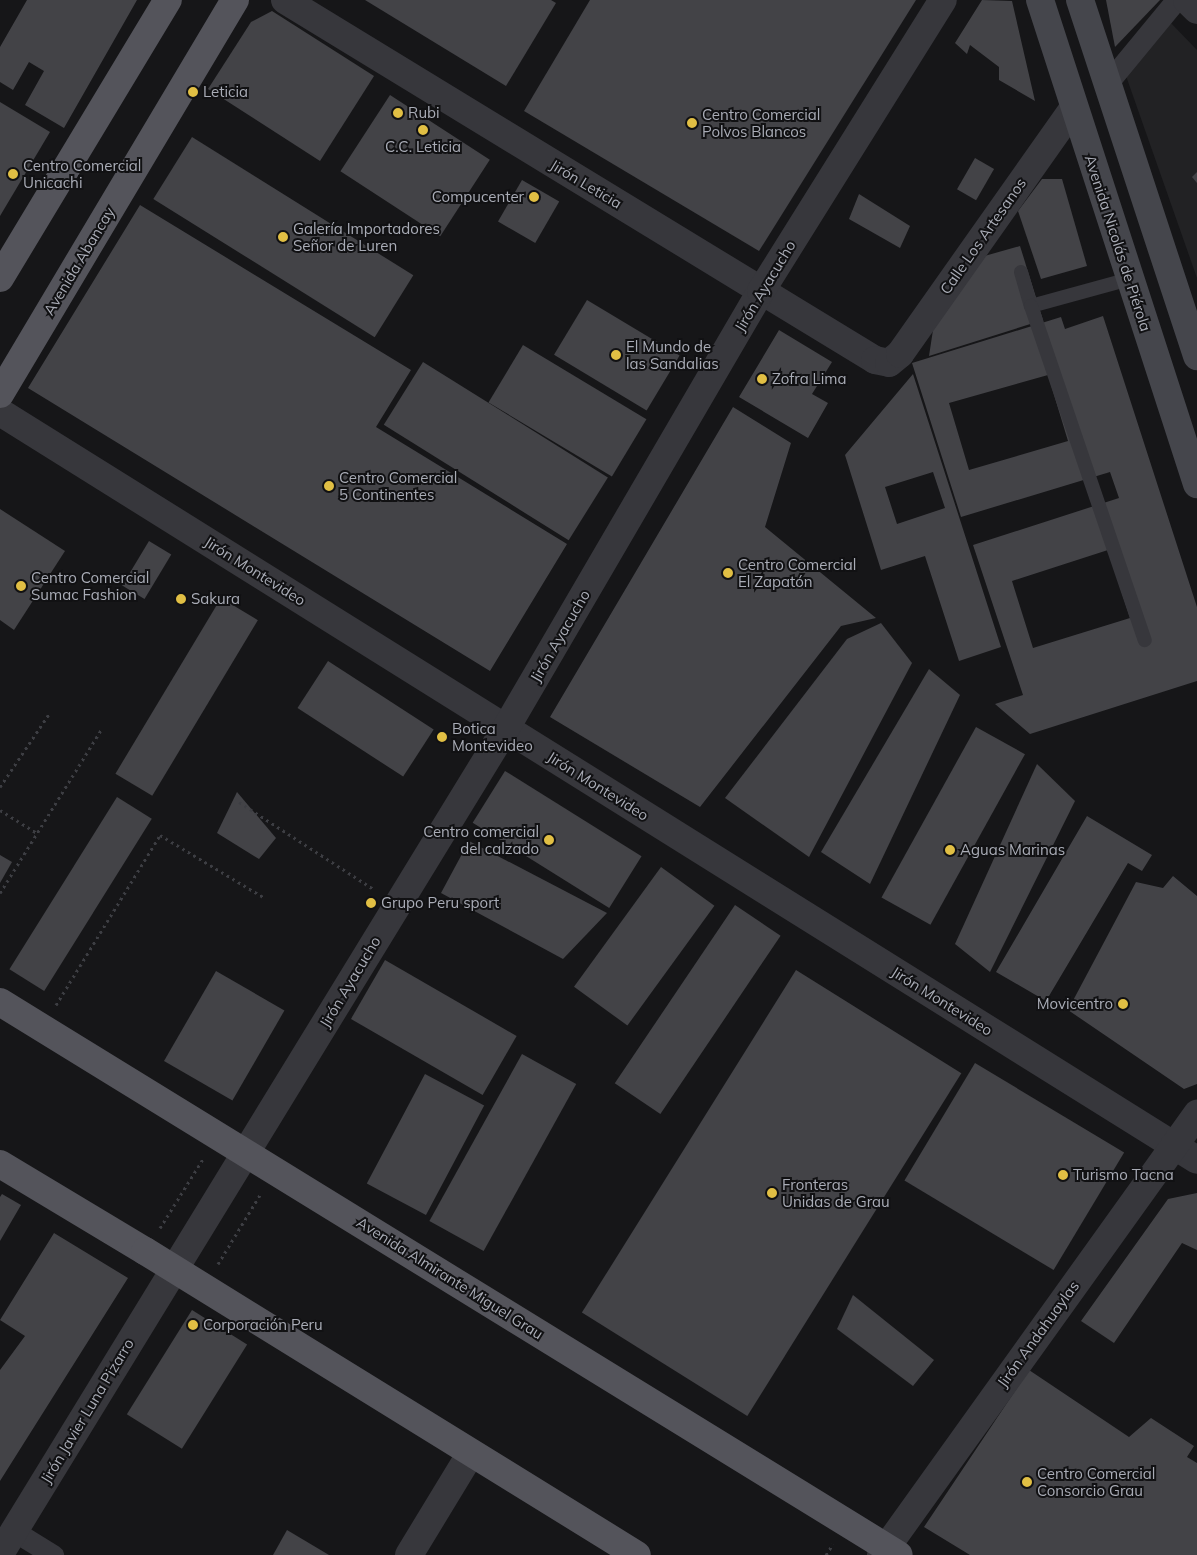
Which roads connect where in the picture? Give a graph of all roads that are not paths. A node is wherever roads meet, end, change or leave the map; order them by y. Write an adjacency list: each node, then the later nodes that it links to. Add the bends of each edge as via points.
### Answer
1 (168, 0): 13 (main road)
2 (235, 0): 19 (main road, Avenida Abancay)
3 (285, 0): 15 (street, Jirón Leticia)
4 (943, 0): 15 (street, Jirón Ayacucho)
5 (1040, 0): 11 (main road, Avenida Nicolás de Piérola)
6 (1080, 0): 10 (main road)
7 (1176, 0): 10 (street)
8 (1187, 0): 9 (street)
9 (1197, 10)
10 (1106, 85): 17 (main road)
11 (1074, 107): 14 (main road, Avenida Nicolás de Piérola); 18 (street, Calle Los Artesanos, via 900,354)
12 (1021, 272): 16 (lane)
13 (0, 278)
14 (1130, 278): 16 (lane); 21 (main road, Avenida Nicolás de Piérola)
15 (761, 291): 18 (street, Jirón Leticia, via 875,360); 23 (street, Jirón Ayacucho)
16 (1031, 306): 22 (lane)
17 (1197, 356)
18 (889, 363)
19 (0, 394)
20 (0, 412): 23 (street, Jirón Montevideo)
21 (1197, 484)
22 (1145, 640)
23 (506, 728): 26 (street, Jirón Montevideo); 27 (street, Jirón Ayacucho)
24 (0, 1002): 27 (main road, Avenida Almirante Miguel Grau)
25 (1197, 1114): 26 (street, Jirón Andahuaylas)
26 (1174, 1146): 28 (street, Jirón Montevideo); 33 (street, Jirón Andahuaylas)
27 (243, 1158): 30 (street, Jirón Ayacucho); 33 (main road, Avenida Almirante Miguel Grau)
28 (1197, 1160)
29 (0, 1164): 30 (main road)
30 (179, 1259): 31 (main road); 32 (street, Jirón Javier Luna Pizarro)
31 (471, 1453): 36 (street); 37 (main road)
32 (7, 1526): 34 (street, Jirón Javier Luna Pizarro); 35 (street)
33 (889, 1552)
34 (0, 1554)
35 (53, 1555)
36 (409, 1555)
37 (637, 1555)

